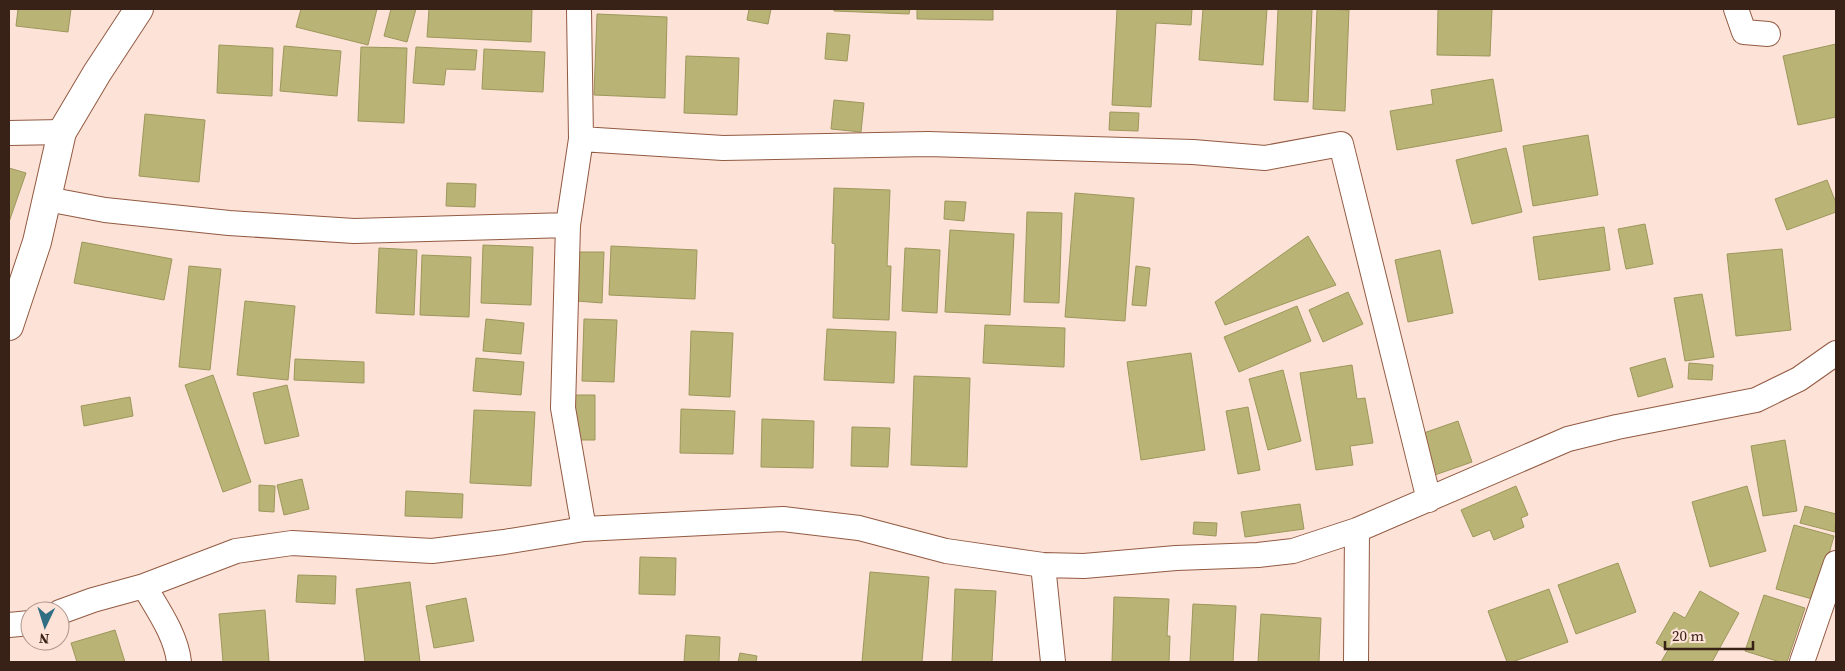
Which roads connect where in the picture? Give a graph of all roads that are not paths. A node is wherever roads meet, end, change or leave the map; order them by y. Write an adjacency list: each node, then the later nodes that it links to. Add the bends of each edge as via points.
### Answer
1 (139, 9): 5 (street)
2 (579, 9): 7 (street)
3 (1736, 9): 4 (street, via 1744,32)
4 (1768, 34)
5 (62, 132): 6 (street); 8 (street)
6 (9, 133)
7 (581, 139): 9 (street); 12 (street, via 722,148 928,144 1193,152 1265,158 1341,144)
8 (47, 199): 9 (street, via 105,210 354,232); 10 (street, via 37,242)
9 (568, 224): 13 (street, via 563,408)
10 (9, 326)
11 (1836, 353): 12 (street, via 1799,379 1756,400 1568,439)
12 (1429, 500): 14 (street)
13 (584, 529): 16 (street, via 783,519 859,528 946,552); 17 (street, via 432,551 292,543 236,552)
14 (1356, 530): 16 (street, via 1293,551 1258,555 1084,566); 21 (street)
15 (1836, 564): 22 (street)
16 (1043, 565): 20 (street)
17 (144, 586): 18 (street); 19 (street, via 168,627 178,650)
18 (70, 608)
19 (179, 662)
20 (1053, 662)
21 (1356, 662)
22 (1802, 662)

